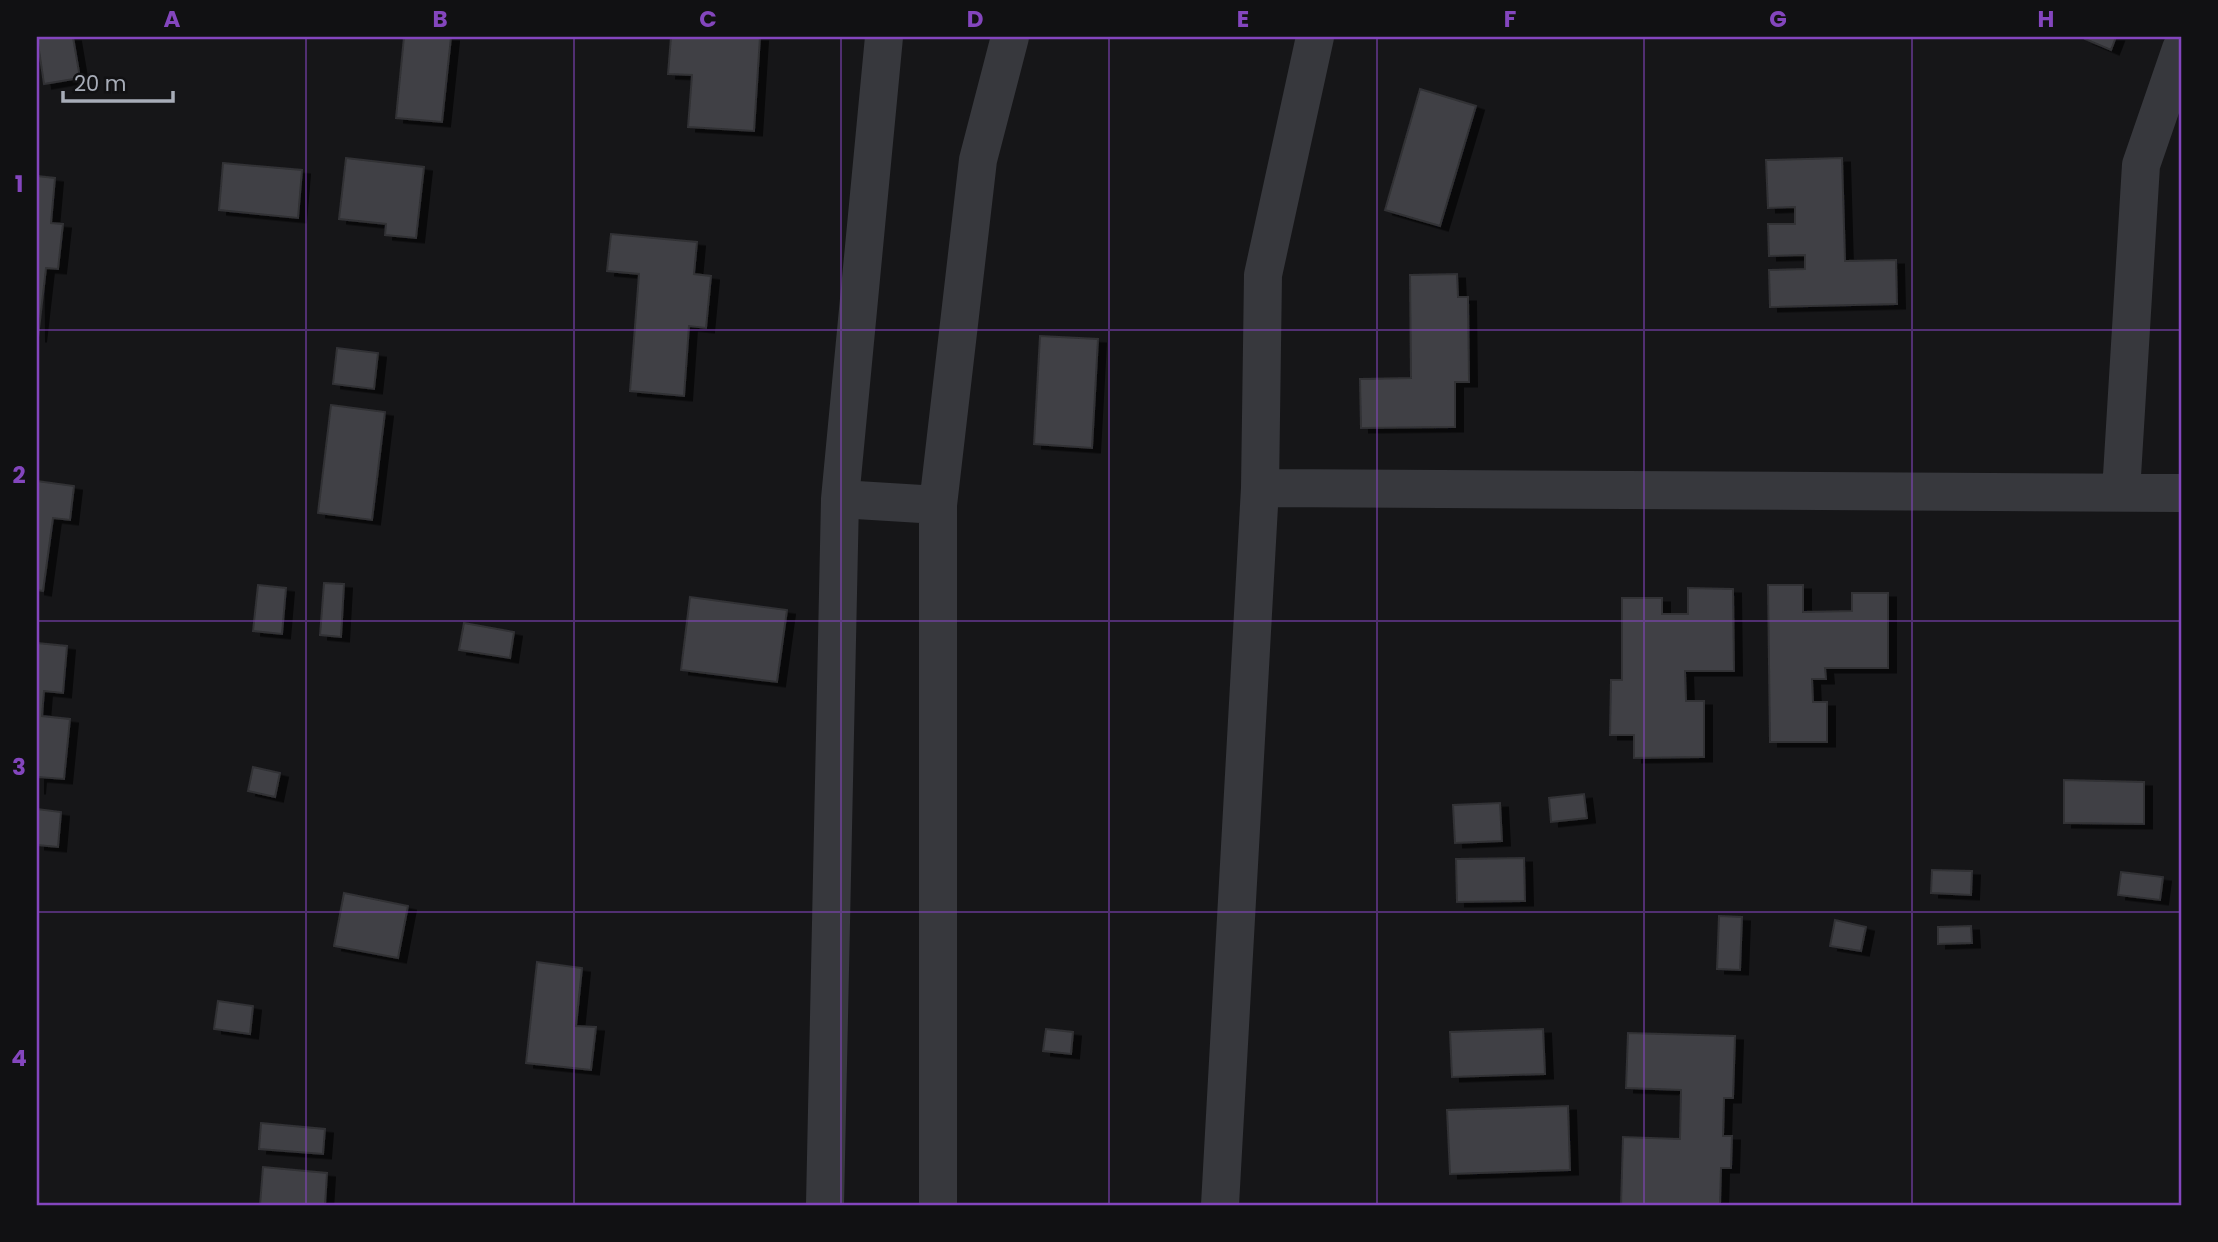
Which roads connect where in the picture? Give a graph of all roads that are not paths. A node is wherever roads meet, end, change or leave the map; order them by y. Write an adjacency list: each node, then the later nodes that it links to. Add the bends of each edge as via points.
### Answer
1 (884, 37): 8 (street)
2 (1010, 37): 9 (street, via 978,160)
3 (1315, 37): 5 (street, via 1263,275)
4 (2181, 49): 6 (street, via 2141,165)
5 (1261, 488): 6 (street); 12 (street)
6 (2121, 492): 7 (street)
7 (2181, 493)
8 (840, 499): 9 (street); 10 (street)
9 (938, 505): 11 (street)
10 (825, 1205)
11 (938, 1205)
12 (1220, 1205)

